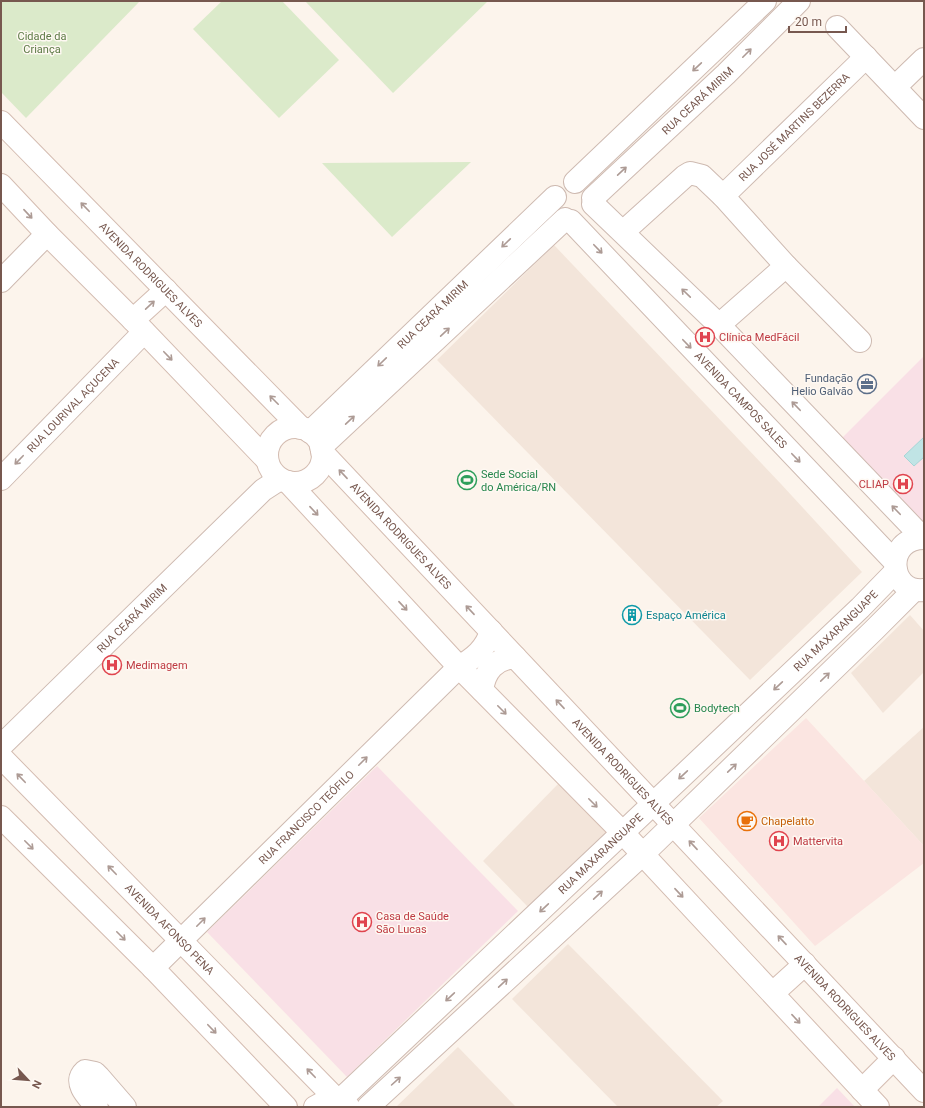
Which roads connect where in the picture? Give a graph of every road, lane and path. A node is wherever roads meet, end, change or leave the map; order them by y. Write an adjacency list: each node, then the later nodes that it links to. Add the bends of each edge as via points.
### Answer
1 (765, 1): 9 (street, one-way to 9)
2 (799, 1): 13 (street, RUA CEARÁ MIRIM, one-way to 2)
3 (837, 27): 4 (street)
4 (866, 57): 6 (street); 11 (street, RUA JOSÉ MARTINS BEZERRA)
5 (924, 60): 6 (street)
6 (894, 87): 7 (street)
7 (924, 118)
8 (1, 122): 19 (street, AVENIDA RODRIGUES ALVES, one-way to 8)
9 (575, 182): 12 (street, via 568,182 562,186); 13 (street, via 587,187)
10 (1, 185): 16 (street, one-way to 16)
11 (723, 196): 15 (street, via 702,176 690,173); 17 (street)
12 (554, 197): 14 (street, via 556,210 560,216); 23 (street, RUA CEARÁ MIRIM, one-way to 23)
13 (593, 201): 14 (street, via 592,210 583,219); 15 (street)
14 (568, 220): 23 (street, RUA CEARÁ MIRIM, one-way to 14); 27 (street, AVENIDA CAMPOS SALES, one-way to 27)
15 (623, 232): 20 (street, one-way to 15)
16 (47, 234): 18 (street); 21 (street)
17 (786, 266): 20 (street); 22 (street)
18 (1, 281)
19 (166, 290): 21 (street, RUA LOURIVAL AÇUCENA, one-way to 19); 23 (street, AVENIDA RODRIGUES ALVES, one-way to 19)
20 (719, 325): 26 (street, one-way to 20)
21 (139, 326): 24 (street, one-way to 24); 25 (street, RUA LOURIVAL AÇUCENA, one-way to 25)
22 (860, 341)
23 (314, 440): 24 (street, via 322,461 313,476 296,483); 24 (street, via 288,428 275,435 267,451); 29 (street, AVENIDA RODRIGUES ALVES, one-way to 23)
24 (274, 477): 31 (street, one-way to 31); 33 (street, RUA CEARÁ MIRIM)
25 (1, 479)
26 (923, 538): 27 (street, RUA MAXARANGUAPE, via 907,542 901,547)
27 (895, 566): 28 (street, AVENIDA CAMPOS SALES, via 900,580 908,587); 35 (street, RUA MAXARANGUAPE, one-way to 35, via 860,608)
28 (921, 591): 37 (street, one-way to 28, via 874,630)
29 (491, 631): 30 (street, AVENIDA RODRIGUES ALVES); 31 (street, RUA FRANCISCO TEÓFILO, via 482,650)
30 (516, 657): 32 (street, via 503,660 492,667 485,678); 35 (street, AVENIDA RODRIGUES ALVES, one-way to 30)
31 (459, 666): 32 (street); 40 (street, RUA FRANCISCO TEÓFILO, one-way to 31)
32 (482, 690): 38 (street, one-way to 38)
33 (1, 746)
34 (1, 757): 40 (street, AVENIDA AFONSO PENA, one-way to 34)
35 (654, 804): 37 (street, AVENIDA RODRIGUES ALVES); 38 (street, RUA MAXARANGUAPE)
36 (1, 817): 42 (street, one-way to 42)
37 (674, 824): 39 (street); 41 (street, AVENIDA RODRIGUES ALVES, one-way to 37)
38 (624, 833): 39 (street); 47 (street, RUA MAXARANGUAPE, one-way to 47)
39 (643, 854): 43 (street, one-way to 43); 52 (street, one-way to 39)
40 (181, 942): 42 (street, RUA FRANCISCO TEÓFILO); 47 (street, AVENIDA AFONSO PENA, one-way to 40)
41 (805, 964): 43 (street); 44 (street, AVENIDA RODRIGUES ALVES)
42 (153, 968): 50 (street, one-way to 50)
43 (773, 993): 45 (street, one-way to 45)
44 (894, 1058): 45 (street); 46 (street, AVENIDA RODRIGUES ALVES)
45 (862, 1090): 53 (street)
46 (924, 1091)
47 (342, 1103): 51 (street, via 330,1100)
48 (97, 1107): 49 (street, via 81,1087 80,1078 85,1071 95,1073)
49 (125, 1107)
50 (286, 1107)
51 (315, 1107)
52 (368, 1107)
53 (878, 1107)

